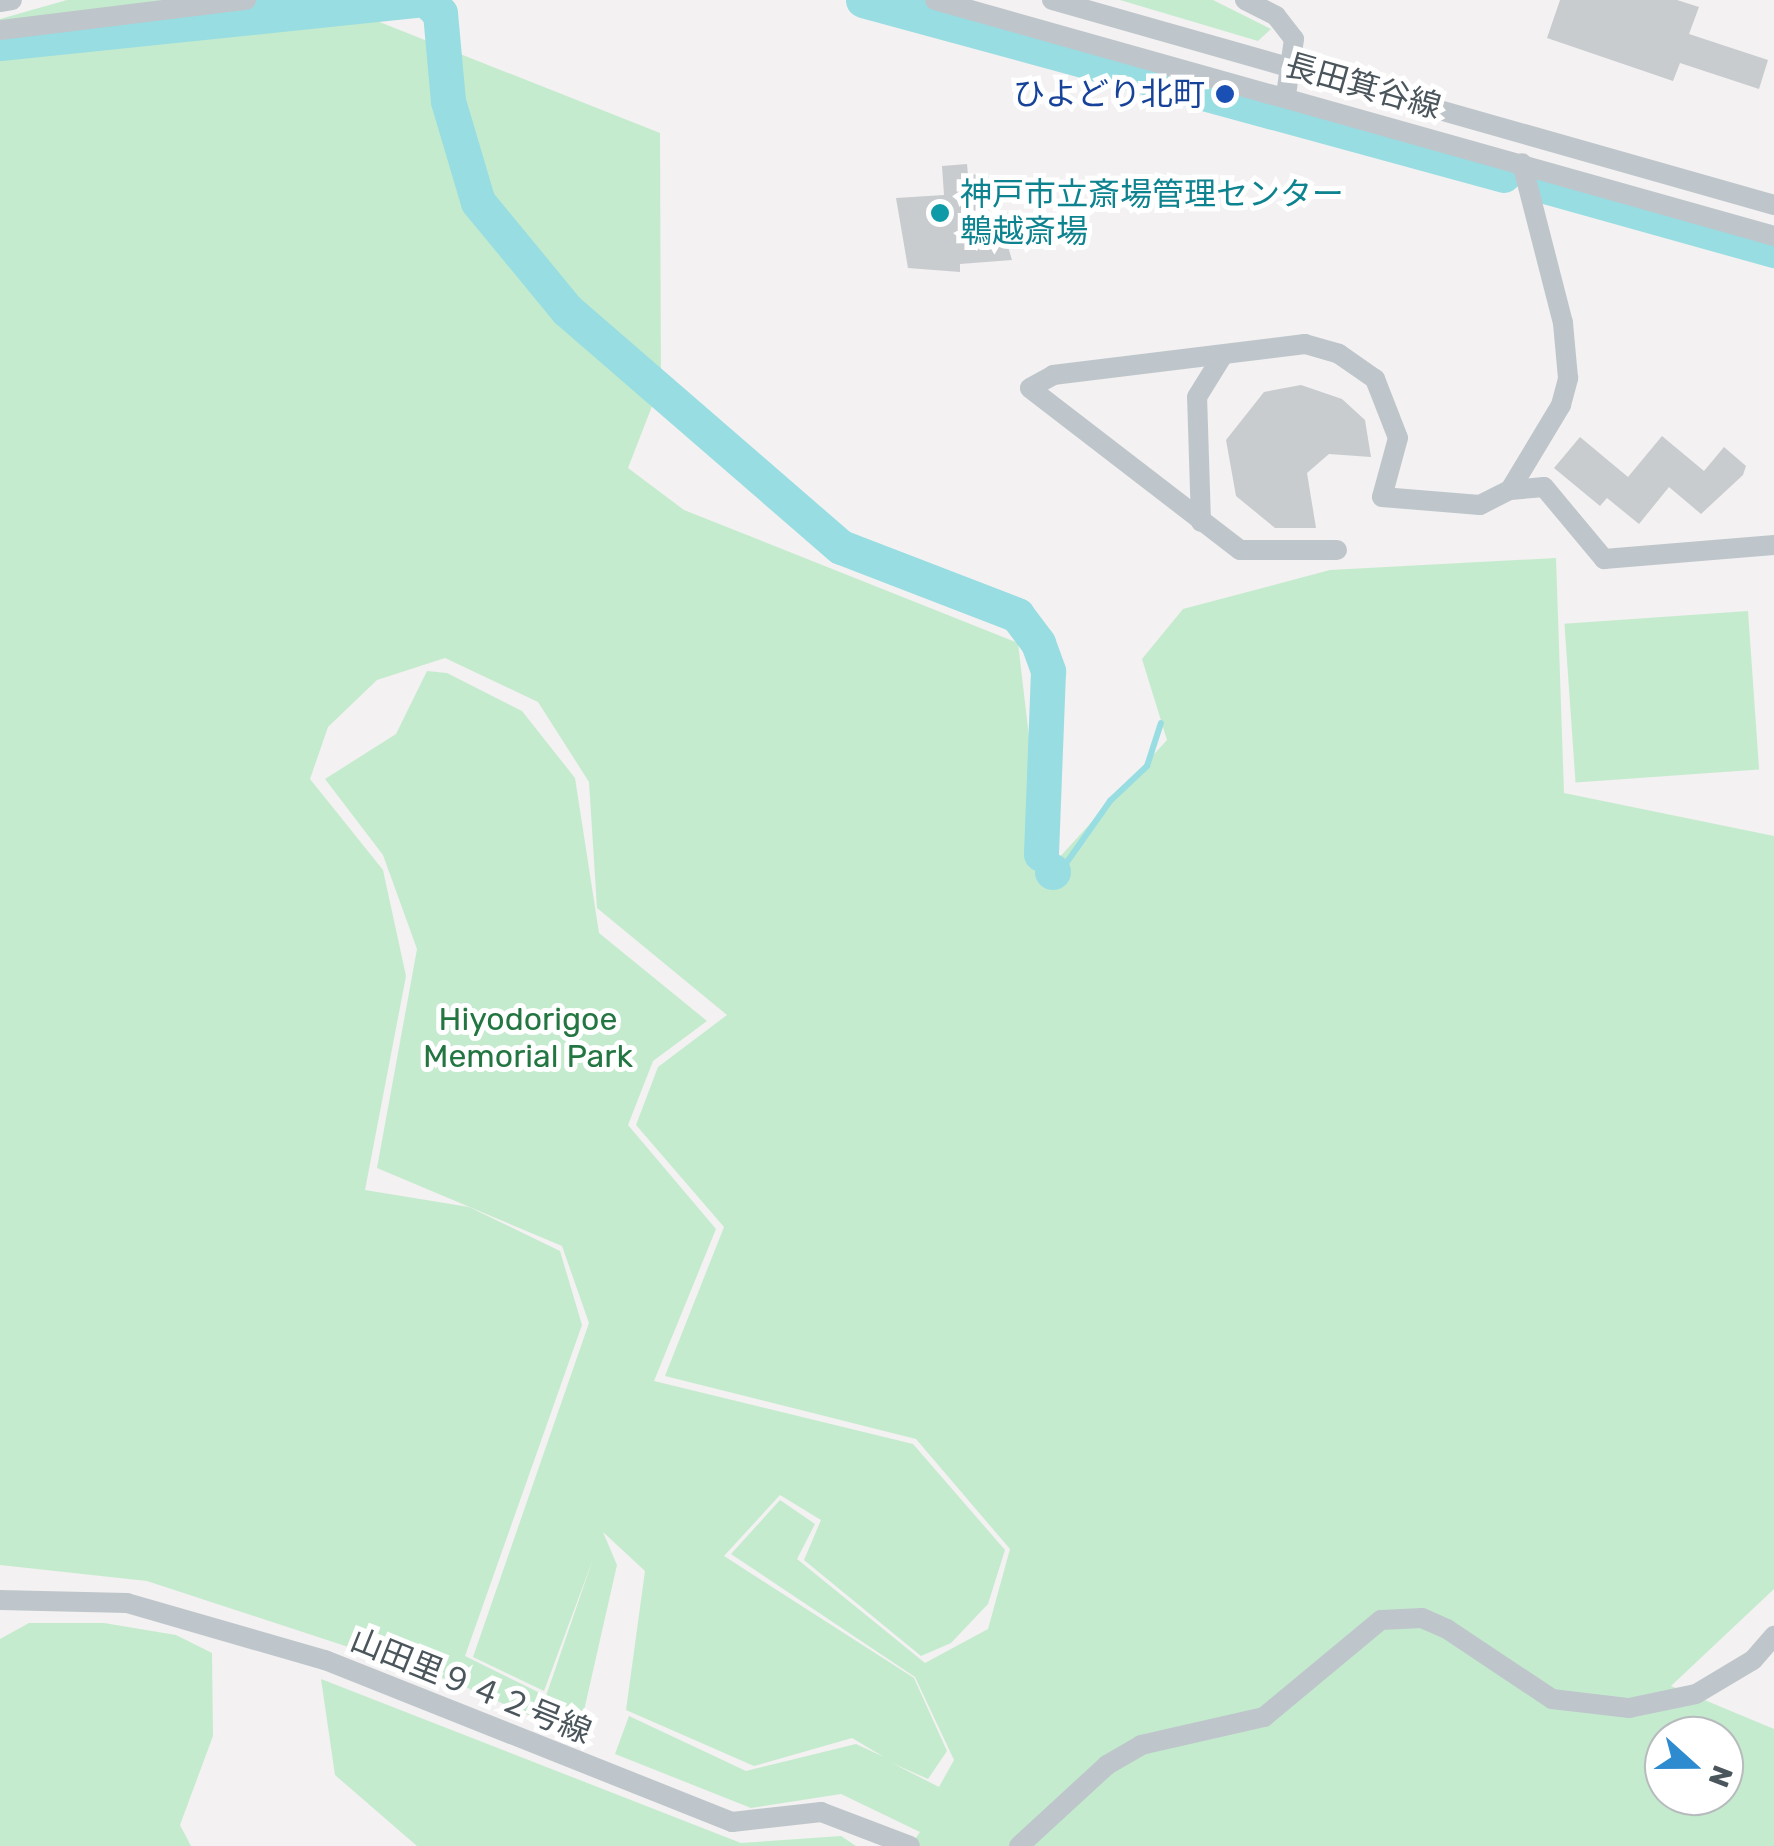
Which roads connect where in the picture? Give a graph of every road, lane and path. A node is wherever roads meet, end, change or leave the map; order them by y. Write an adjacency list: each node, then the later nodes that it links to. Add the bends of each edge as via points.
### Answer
1 (12, 0): 6 (street)
2 (246, 0): 7 (street)
3 (934, 0): 11 (street, 長田箕谷線)
4 (1052, 0): 10 (street, 長田箕谷線)
5 (1245, 0): 10 (street, via 1276,16 1294,39)
6 (0, 2)
7 (127, 6): 8 (street)
8 (103, 7): 9 (street)
9 (0, 30)
10 (1293, 65): 11 (street); 13 (street, 長田箕谷線)
11 (1286, 95): 12 (street, 長田箕谷線)
12 (1522, 163): 14 (street, 長田箕谷線); 16 (street, via 1569,357 1561,405)
13 (1774, 206)
14 (1774, 236)
15 (1223, 355): 16 (street, via 1305,344 1339,354 1375,379 1398,438 1382,497 1480,505); 17 (street, via 1198,398); 17 (street, via 1052,375 1030,388)
16 (1510, 490): 18 (street, via 1544,486 1604,558)
17 (1201, 522): 19 (street, via 1240,550)
18 (1774, 545)
19 (1337, 550)
20 (0, 1600): 22 (street, 山田里９４２号線, via 127,1603 325,1660 732,1822 821,1812)
21 (1774, 1636): 23 (street, via 1753,1660 1696,1694 1629,1708 1552,1700 1447,1629 1422,1618 1381,1620 1264,1717 1140,1745 1107,1765)
22 (910, 1846)
23 (1019, 1846)

